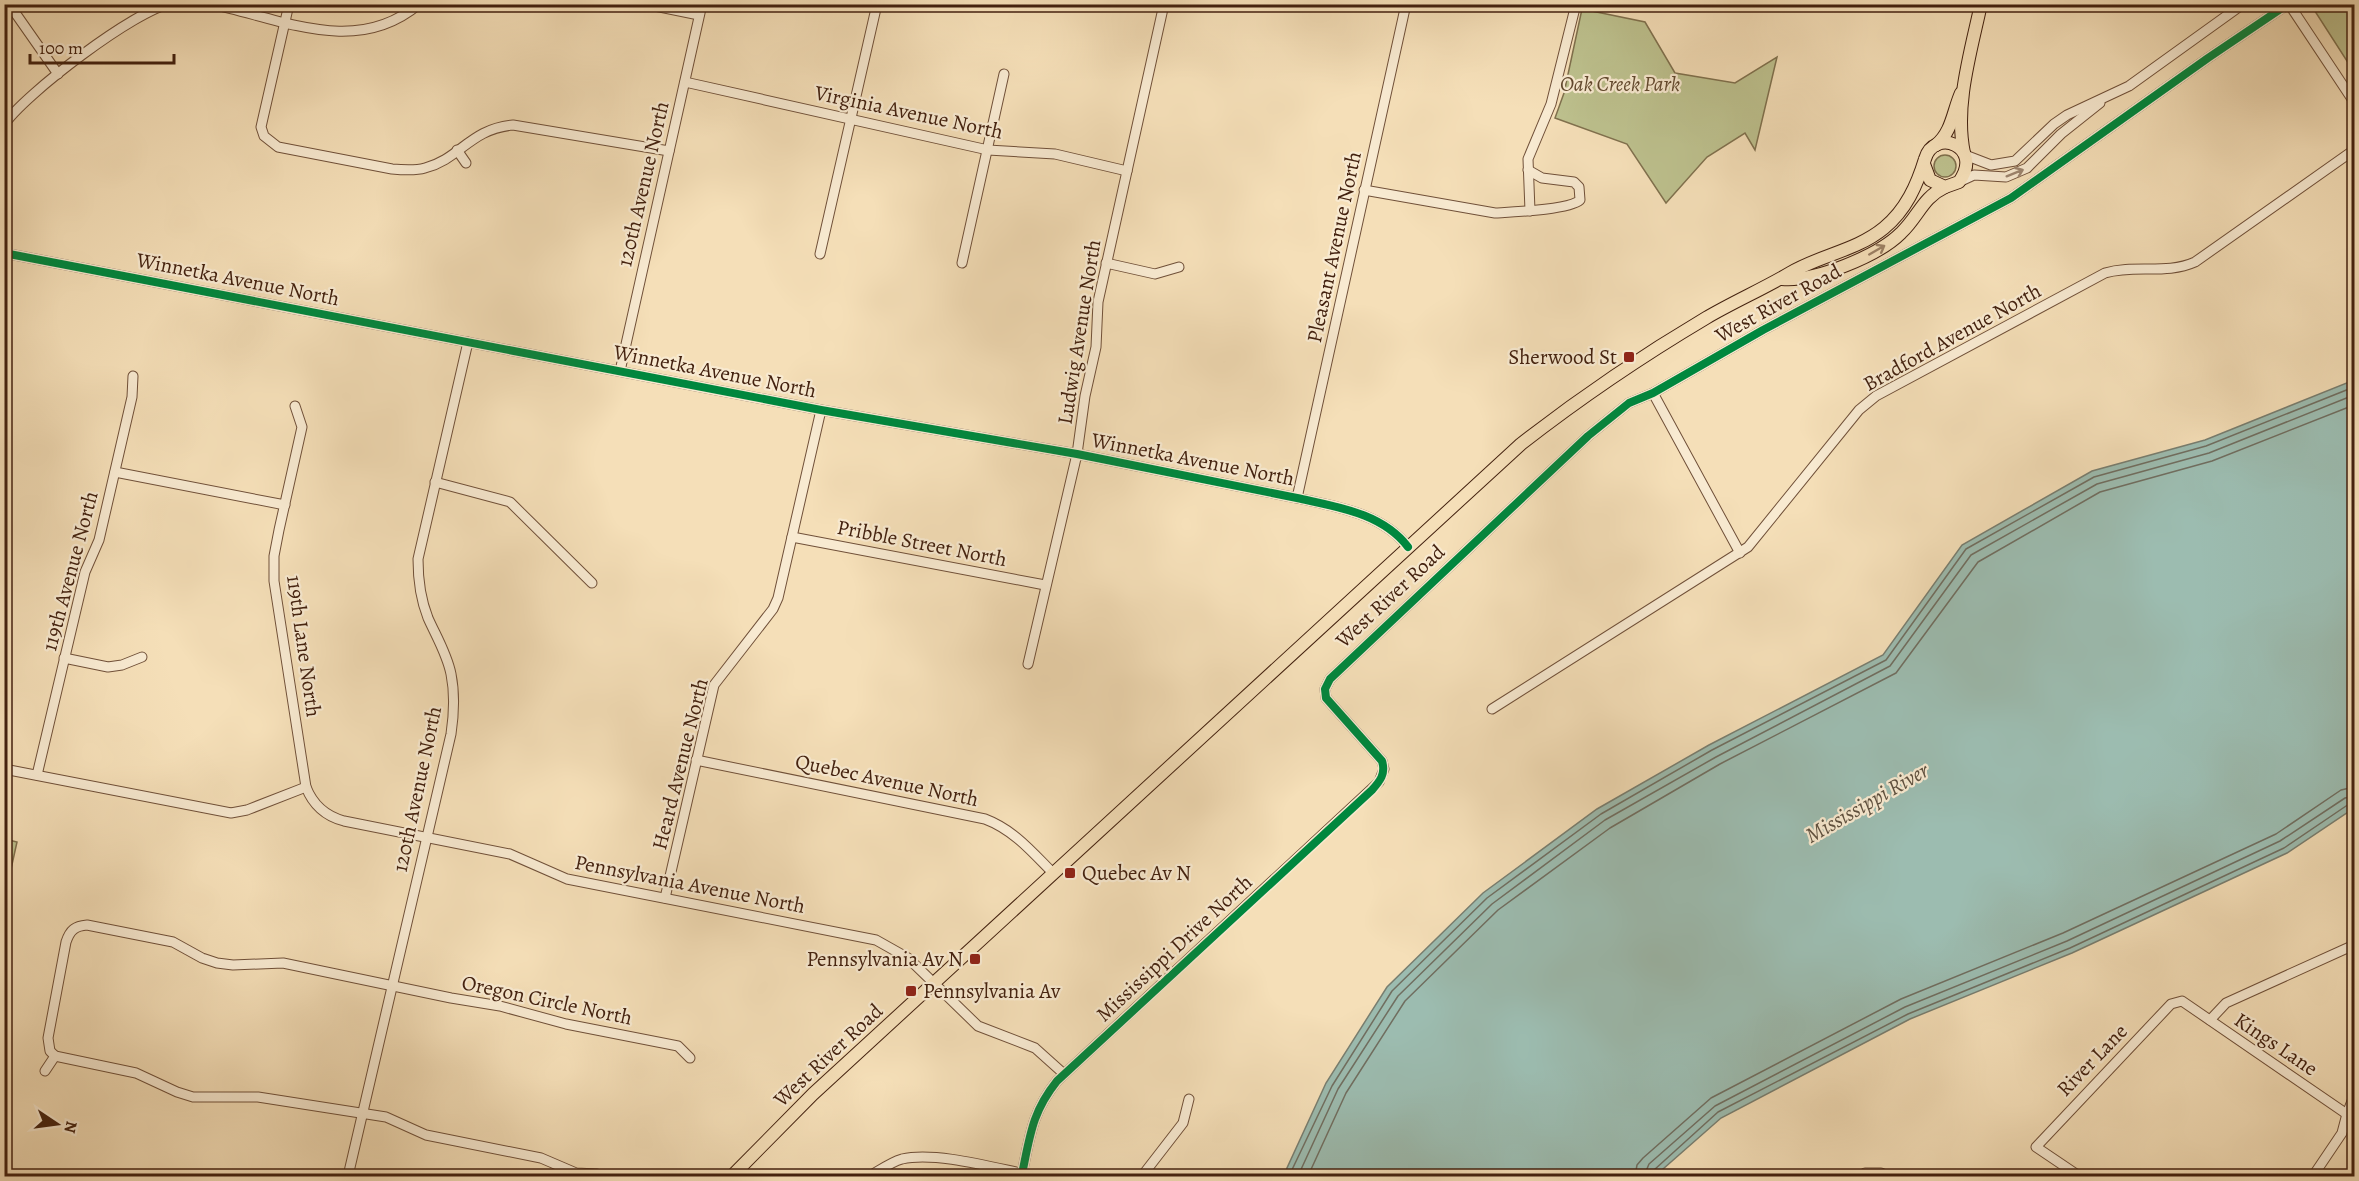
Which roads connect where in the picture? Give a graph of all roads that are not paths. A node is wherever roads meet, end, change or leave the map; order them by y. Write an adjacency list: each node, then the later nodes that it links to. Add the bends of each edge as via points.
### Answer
1 (9, 4): 17 (street)
2 (171, 4): 17 (street, via 138,18)
3 (212, 4): 16 (street)
4 (289, 4): 16 (street)
5 (419, 4): 16 (street, via 401,17 359,31 337,33)
6 (645, 4): 15 (street)
7 (702, 4): 15 (street, 120th Avenue North)
8 (877, 4): 23 (street)
9 (1164, 4): 34 (street, Ludwig Avenue North)
10 (1406, 4): 37 (street, Pleasant Avenue North)
11 (1576, 4): 33 (street, via 1558,82 1532,146)
12 (1981, 4): 20 (main road)
13 (2243, 4): 21 (street, via 2149,73)
14 (2289, 4): 22 (street); 48 (street, West River Road, via 2011,198)
15 (699, 15): 19 (street, 120th Avenue North)
16 (285, 22): 26 (street, via 262,117 264,136 271,143 409,170 434,165)
17 (58, 74): 24 (street, via 21,104)
18 (1004, 74): 27 (street)
19 (685, 82): 23 (street, Virginia Avenue North); 29 (street, 120th Avenue North)
20 (1963, 89): 25 (main road, via 1947,134); 30 (main road, via 1961,122)
21 (2106, 98): 30 (street, via 2061,120 2015,161 1991,165); 35 (street, one-way to 21, via 1974,175 2006,177 2027,168)
22 (2355, 102)
23 (850, 118): 27 (street, Virginia Avenue North); 40 (street)
24 (4, 125)
25 (1936, 145): 30 (main road, via 1949,143); 32 (main road, via 1927,152)
26 (457, 150): 29 (street, via 480,134 513,125); 31 (street)
27 (988, 150): 34 (street, Virginia Avenue North, via 1055,154); 41 (street)
28 (2355, 150): 58 (street, Bradford Avenue North, via 2194,262 2171,269 2134,268 2105,273 1876,396 1859,410)
29 (669, 152): 46 (street, 120th Avenue North)
30 (1965, 154): 35 (main road, via 1967,167)
31 (466, 163)
32 (1924, 164): 36 (main road, via 1930,180); 44 (main road, West River Road, via 1909,200 1887,226 1862,243 1796,269)
33 (1528, 170): 38 (street); 38 (street, via 1542,178 1574,182 1581,194 1576,204)
34 (1127, 171): 42 (street, Ludwig Avenue North)
35 (1959, 182): 36 (main road)
36 (1945, 187): 44 (main road, West River Road, one-way to 36, via 1793,280 1833,269 1871,254 1900,234 1926,199)
37 (1364, 190): 38 (street, via 1495,213); 54 (street, Pleasant Avenue North)
38 (1530, 211)
39 (4, 253): 45 (street, Winnetka Avenue North)
40 (820, 254)
41 (962, 263)
42 (1107, 263): 43 (street, via 1155,274); 51 (street, Ludwig Avenue North)
43 (1179, 267)
44 (1782, 279): 57 (main road, West River Road, via 1706,318 1578,401 1484,475)
45 (468, 342): 46 (street, Winnetka Avenue North); 53 (street, 120th Avenue North)
46 (620, 371): 50 (street, Winnetka Avenue North)
47 (133, 376): 52 (street, 119th Avenue North)
48 (1653, 393): 58 (street); 67 (street, West River Road, via 1629,403 1588,436 1326,684 1326,698 1375,752)
49 (295, 406): 55 (street, 119th Lane North, via 302,427)
50 (821, 410): 51 (street, Winnetka Avenue North); 56 (street, Heard Avenue North)
51 (1077, 454): 54 (street, Winnetka Avenue North); 60 (street, Ludwig Avenue North)
52 (115, 472): 55 (street); 62 (street, 119th Avenue North)
53 (435, 482): 59 (street, via 510,502); 70 (street, 120th Avenue North, via 421,539 418,579 428,618 451,673 454,713)
54 (1297, 498): 57 (street, Winnetka Avenue North, via 1372,519 1395,532)
55 (285, 505): 69 (street, 119th Lane North, via 274,556 274,581)
56 (792, 537): 60 (street, Pribble Street North); 65 (street, Heard Avenue North, via 773,609 714,685)
57 (1408, 547): 71 (main road, West River Road)
58 (1740, 553): 64 (street, Bradford Avenue North)
59 (592, 583)
60 (1045, 585): 63 (street, Ludwig Avenue North)
61 (142, 657): 62 (street, via 108,667)
62 (64, 658): 68 (street, 119th Avenue North)
63 (1028, 664)
64 (1492, 709)
65 (696, 760): 71 (street, Quebec Avenue North, via 986,819 1014,834); 72 (street, Heard Avenue North)
66 (4, 769): 68 (street)
67 (1384, 769): 81 (street, Mississippi Drive North, via 1372,790)
68 (36, 776): 69 (street, via 231,813)
69 (306, 786): 70 (street, Pennsylvania Avenue North, via 320,810 335,818)
70 (426, 837): 72 (street, Pennsylvania Avenue North, via 510,854 567,879); 75 (street, 120th Avenue North)
71 (1053, 873): 74 (main road, West River Road)
72 (665, 898): 74 (street, Pennsylvania Avenue North, via 876,940 908,958)
73 (2355, 945): 77 (street, via 2226,1003)
74 (934, 983): 81 (street, Pennsylvania Avenue North, via 978,1026 1035,1048); 90 (main road, West River Road, via 813,1094)
75 (392, 985): 78 (street, Oregon Circle North, via 283,963 217,963 173,942 87,924 77,926 66,942 48,1038); 79 (street, Oregon Circle North, via 678,1046); 84 (street, 120th Avenue North)
76 (2177, 1002): 77 (street, Kings Lane, via 2182,1001); 95 (street, River Lane, via 2036,1148)
77 (2210, 1020): 85 (street, Kings Lane)
78 (55, 1056): 80 (street); 84 (street, via 136,1073 193,1097 258,1097)
79 (690, 1058)
80 (45, 1071)
81 (1064, 1074): 88 (street, Mississippi Drive North, via 1036,1112)
82 (2355, 1096): 85 (street)
83 (1189, 1099): 93 (street, via 1183,1123)
84 (363, 1113): 87 (street, via 426,1135 541,1158 576,1173); 89 (street, 120th Avenue North)
85 (2351, 1117): 96 (street)
86 (1865, 1173): 94 (street)
87 (597, 1174)
88 (1022, 1174): 91 (street, via 918,1157 901,1160); 92 (street)
89 (348, 1176)
90 (732, 1176)
91 (870, 1176)
92 (1035, 1176)
93 (1142, 1176)
94 (1887, 1176)
95 (2079, 1176)
96 (2313, 1176)

